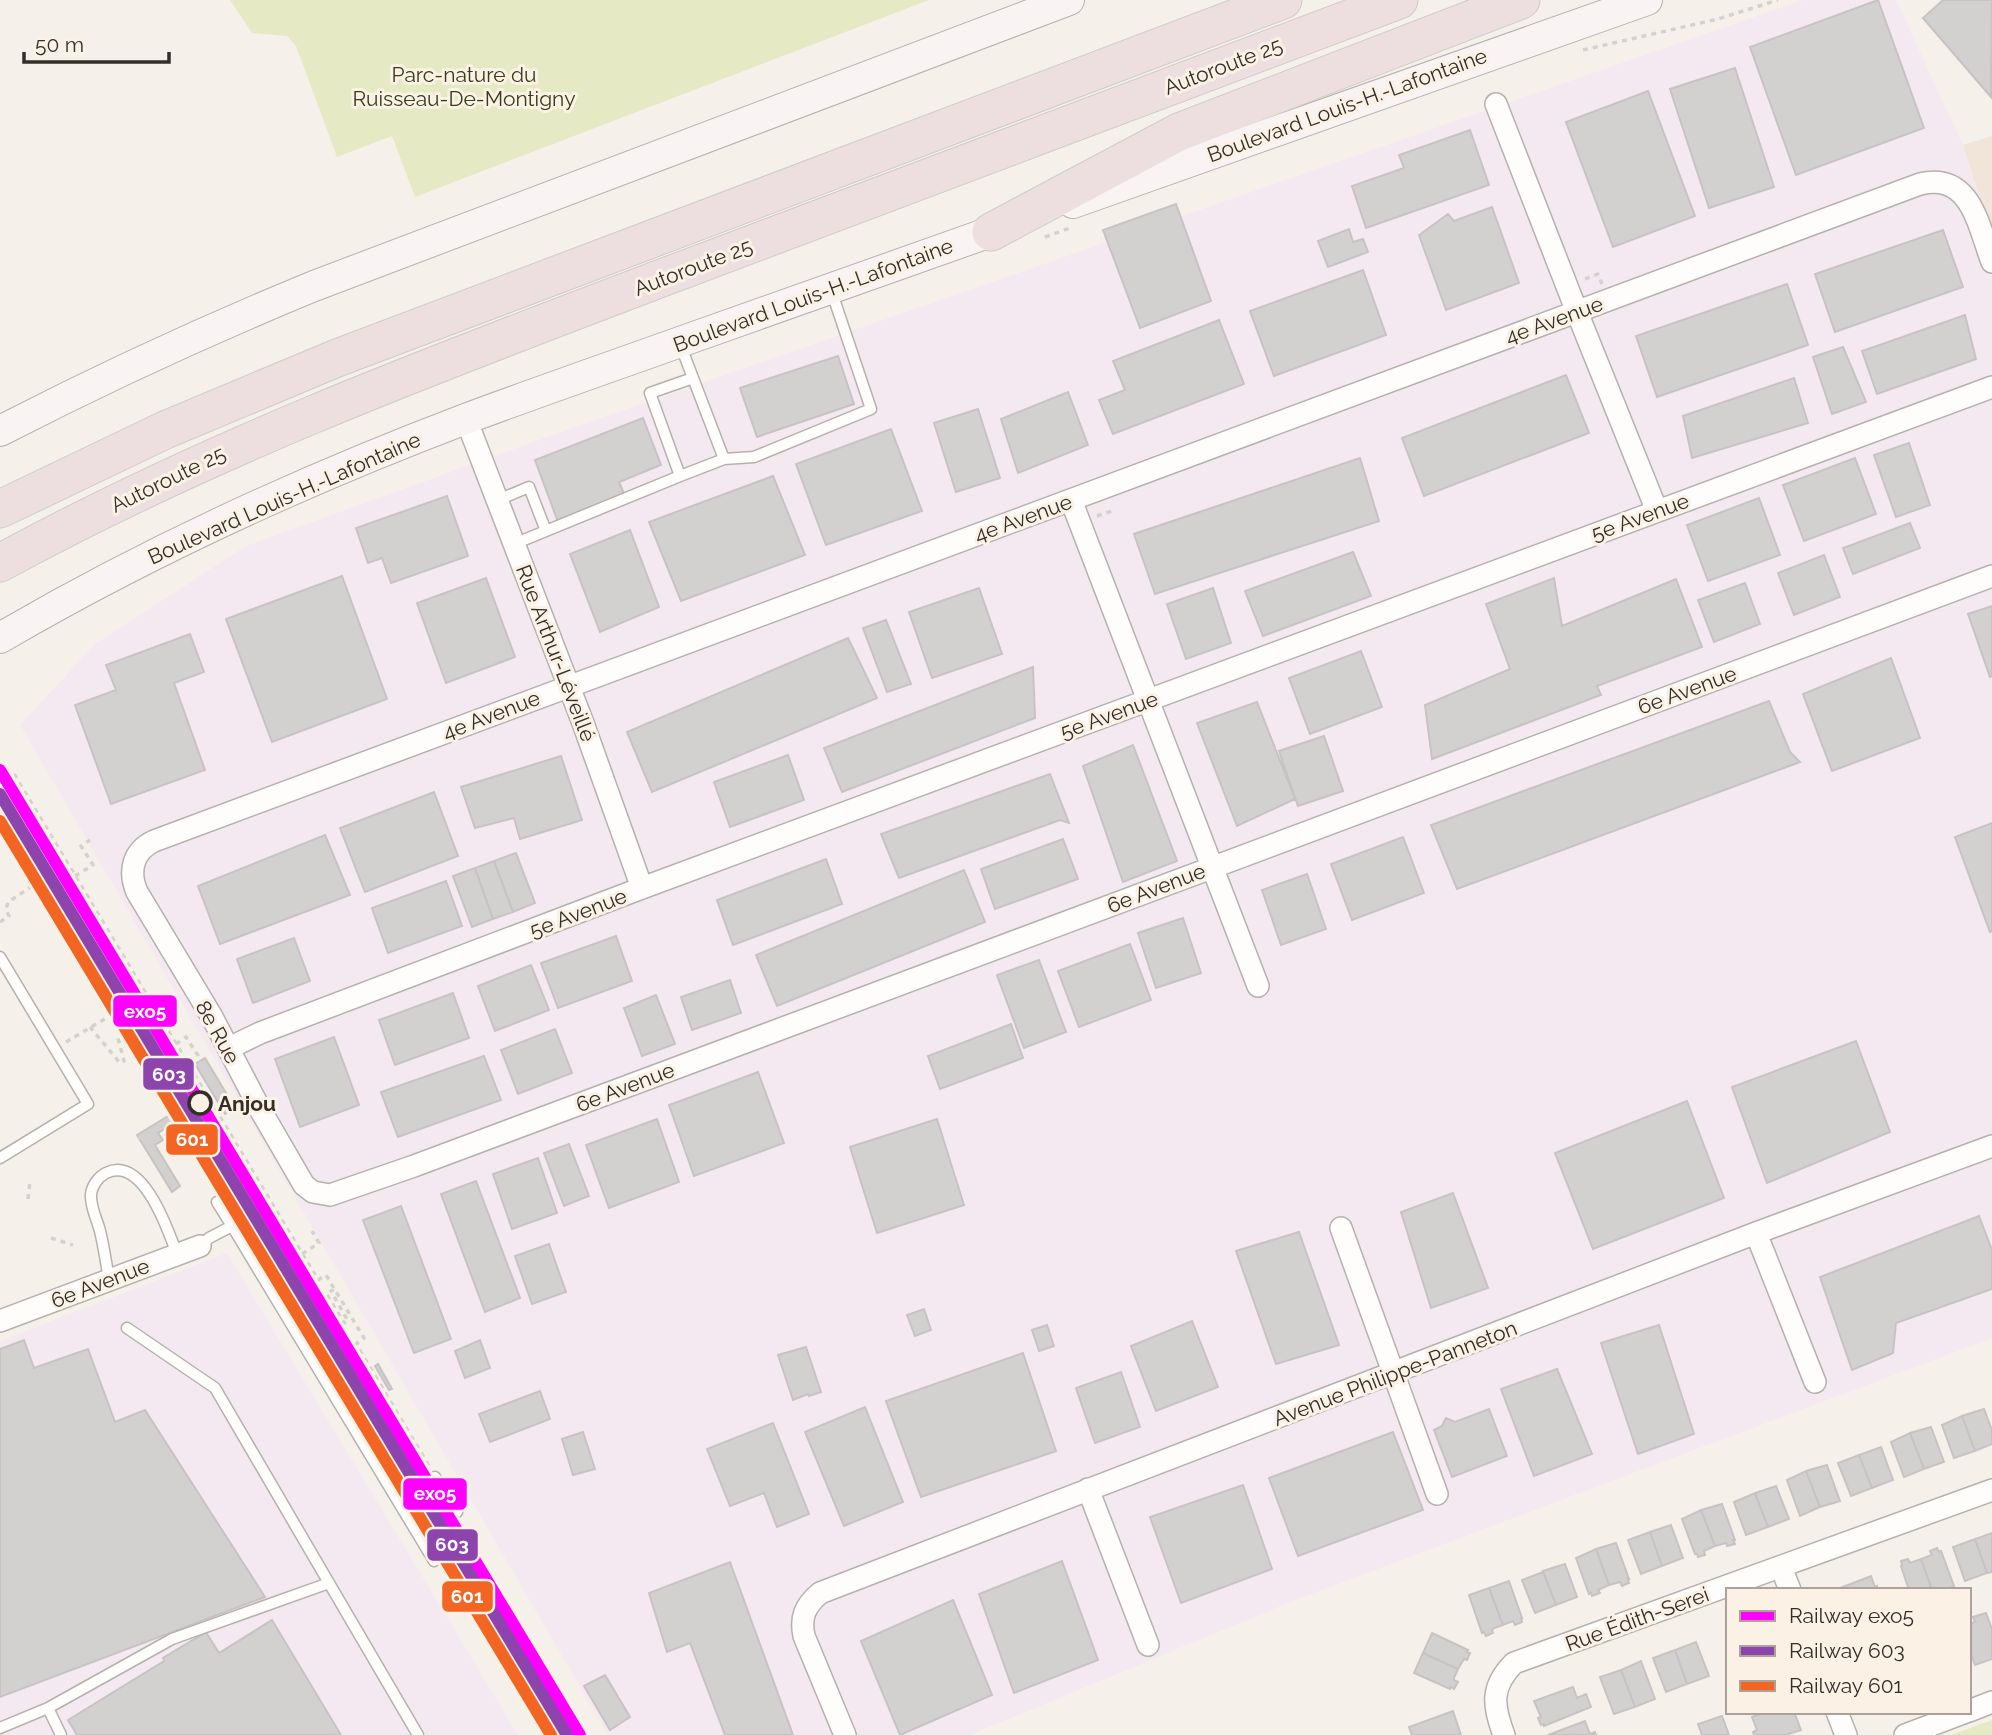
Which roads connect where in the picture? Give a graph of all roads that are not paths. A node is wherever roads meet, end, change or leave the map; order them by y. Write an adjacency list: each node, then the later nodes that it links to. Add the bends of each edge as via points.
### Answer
1 (1069, 0): 15 (main road, via 304,290 158,352)
2 (1283, 0): 20 (highway, Autoroute 25, via 337,358 165,430)
3 (1399, 0): 24 (highway, Autoroute 25, via 321,410 147,487)
4 (1521, 0): 7 (highway, via 1179,132)
5 (1647, 0): 7 (main road, Boulevard Louis-H.-Lafontaine)
6 (1496, 104): 10 (street)
7 (991, 232): 9 (main road, Boulevard Louis-H.-Lafontaine)
8 (1992, 262): 10 (street, 4e Avenue, via 1960,191 1934,181)
9 (831, 288): 11 (main road, Boulevard Louis-H.-Lafontaine); 16 (lane, via 871,409 754,457)
10 (1577, 312): 19 (street, 4e Avenue); 21 (street)
11 (680, 342): 12 (lane); 14 (main road, Boulevard Louis-H.-Lafontaine)
12 (693, 378): 16 (lane); 17 (lane, via 650,393)
13 (1992, 387): 21 (street, 5e Avenue)
14 (466, 419): 18 (street, Rue Arthur-Léveillé); 26 (main road, Boulevard Louis-H.-Lafontaine, via 224,521)
15 (0, 431)
16 (724, 459): 17 (lane)
17 (680, 476): 22 (lane)
18 (498, 500): 22 (lane, via 529,487); 23 (street, Rue Arthur-Léveillé)
19 (1071, 500): 27 (street, 4e Avenue); 28 (street)
20 (0, 509)
21 (1657, 511): 28 (street, 5e Avenue)
22 (546, 531): 23 (lane)
23 (514, 544): 27 (street, Rue Arthur-Léveillé)
24 (0, 563)
25 (1992, 576): 30 (street, 6e Avenue)
26 (0, 638)
27 (568, 686): 29 (street, 4e Avenue, via 154,841); 31 (street, Rue Arthur-Léveillé)
28 (1149, 700): 30 (street); 31 (street, 5e Avenue)
29 (134, 862): 34 (street, 8e Rue, via 137,892)
30 (1212, 867): 33 (street); 37 (street, 6e Avenue, via 355,1188)
31 (642, 888): 34 (street, 5e Avenue)
32 (0, 957): 36 (lane, via 88,1104)
33 (1258, 986)
34 (229, 1048): 37 (street, 8e Rue, via 300,1180)
35 (1992, 1146): 41 (street, Avenue Philippe-Panneton)
36 (0, 1158)
37 (319, 1194)
38 (217, 1202): 39 (lane)
39 (232, 1226): 42 (lane); 53 (lane)
40 (1341, 1228): 47 (street)
41 (1756, 1233): 47 (street, Avenue Philippe-Panneton); 48 (street)
42 (200, 1246): 43 (street, 6e Avenue)
43 (177, 1254): 44 (street, 6e Avenue); 44 (lane, via 144,1185 126,1172 105,1173 93,1186 91,1197)
44 (109, 1279): 45 (street, 6e Avenue)
45 (0, 1321)
46 (127, 1328): 56 (lane, via 215,1388)
47 (1394, 1374): 50 (street, Avenue Philippe-Panneton); 52 (street)
48 (1815, 1382)
49 (435, 1477): 53 (lane, via 457,1512)
50 (1088, 1489): 58 (street); 67 (street, Avenue Philippe-Panneton, via 820,1593 812,1600 802,1624 804,1636)
51 (1992, 1490): 55 (street, Rue Édith-Serei)
52 (1437, 1494)
53 (419, 1536): 54 (lane)
54 (434, 1561)
55 (1781, 1567): 57 (street); 68 (street, Rue Édith-Serei, via 1514,1664 1504,1673 1495,1701)
56 (329, 1583): 60 (lane, via 172,1639); 66 (lane)
57 (1789, 1588)
58 (1148, 1645)
59 (1992, 1702): 61 (street)
60 (48, 1708): 64 (lane); 65 (lane)
61 (1971, 1710)
62 (1839, 1714): 69 (street)
63 (1962, 1714): 70 (street)
64 (0, 1728)
65 (61, 1735)
66 (418, 1735)
67 (845, 1735)
68 (1504, 1735)
69 (1846, 1735)
70 (1905, 1735)

